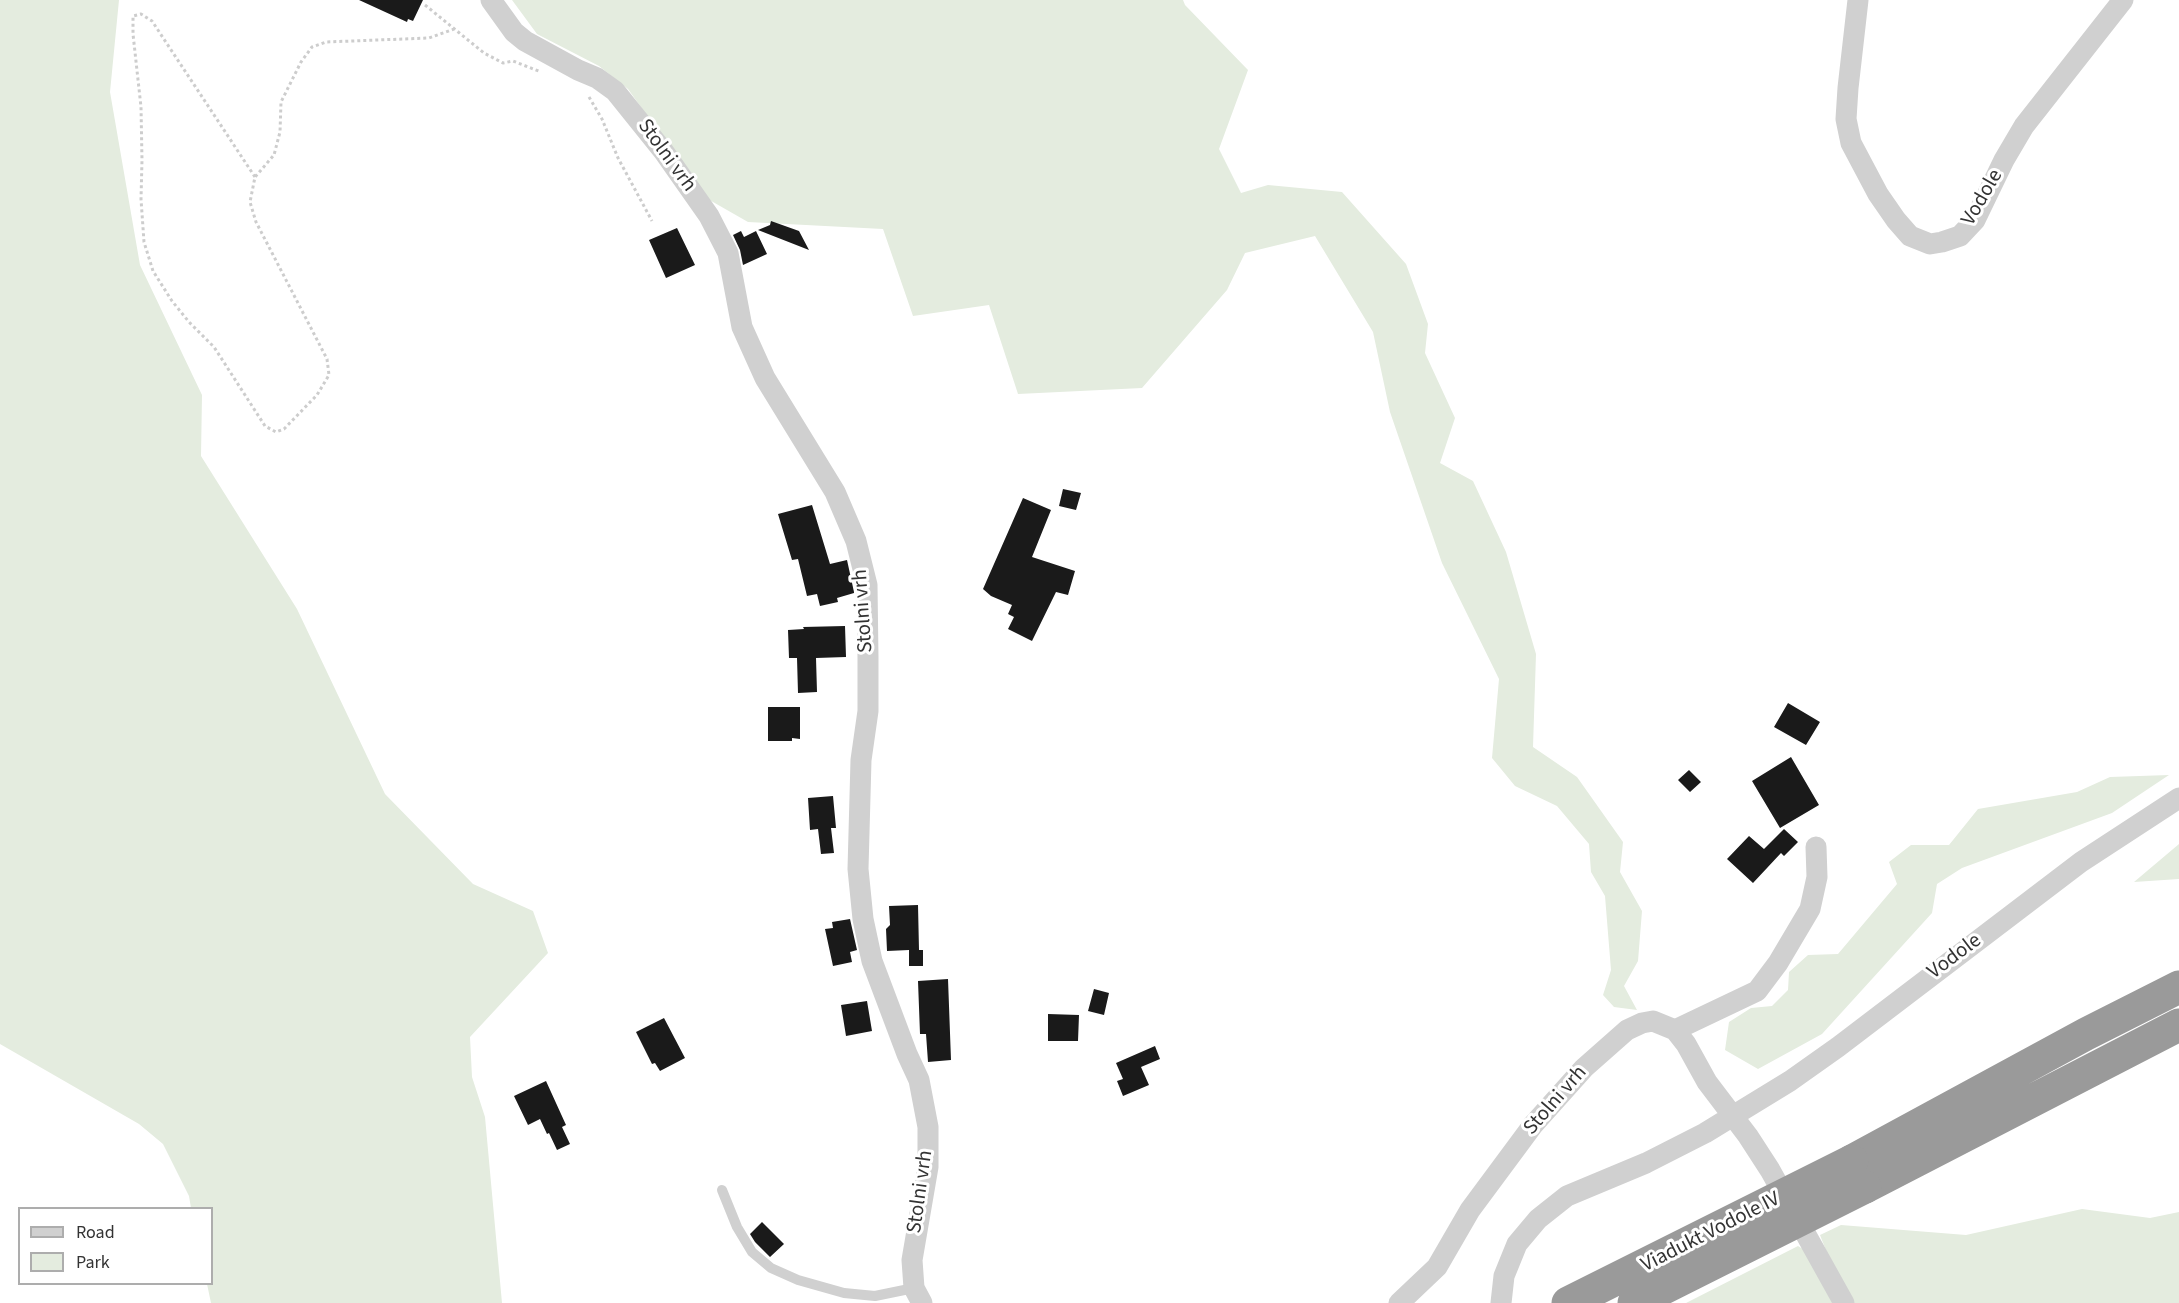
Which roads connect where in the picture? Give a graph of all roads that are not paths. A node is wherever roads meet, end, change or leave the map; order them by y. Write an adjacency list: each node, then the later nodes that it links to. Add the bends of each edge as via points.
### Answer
1 (491, 0): 12 (street, Stolni vrh, via 525,41 615,91 709,216 728,253 742,327 761,368 835,492 856,541 867,585 868,658 858,869 872,961 919,1080 928,1127 928,1167 912,1260)
2 (1858, 0): 3 (street, Vodole, via 1847,98 1851,143 1896,220 1910,236 1930,244 1960,236 1976,220 2024,126)
3 (2123, 0)
4 (2179, 798): 9 (street, Vodole, via 2081,862 1838,1047)
5 (1816, 846): 8 (street, via 1817,876 1810,909 1757,991)
6 (2179, 987): 10 (highway, via 2086,1034)
7 (2179, 1024): 10 (highway)
8 (1675, 1030): 9 (street); 13 (street, Stolni vrh, via 1653,1021 1642,1023 1627,1030 1584,1068 1533,1125 1470,1210 1437,1267)
9 (1732, 1117): 14 (street, Vodole, via 1646,1163 1567,1196 1538,1219 1517,1244 1504,1276); 17 (street, via 1770,1170)
10 (1859, 1174): 15 (highway, Viadukt Vodole IV, bridge); 16 (highway, Viadukt Vodole IV, bridge)
11 (722, 1190): 12 (lane, via 752,1252 771,1268 844,1293)
12 (918, 1296)
13 (1399, 1303)
14 (1501, 1303)
15 (1568, 1303)
16 (1634, 1303)
17 (1844, 1303)

